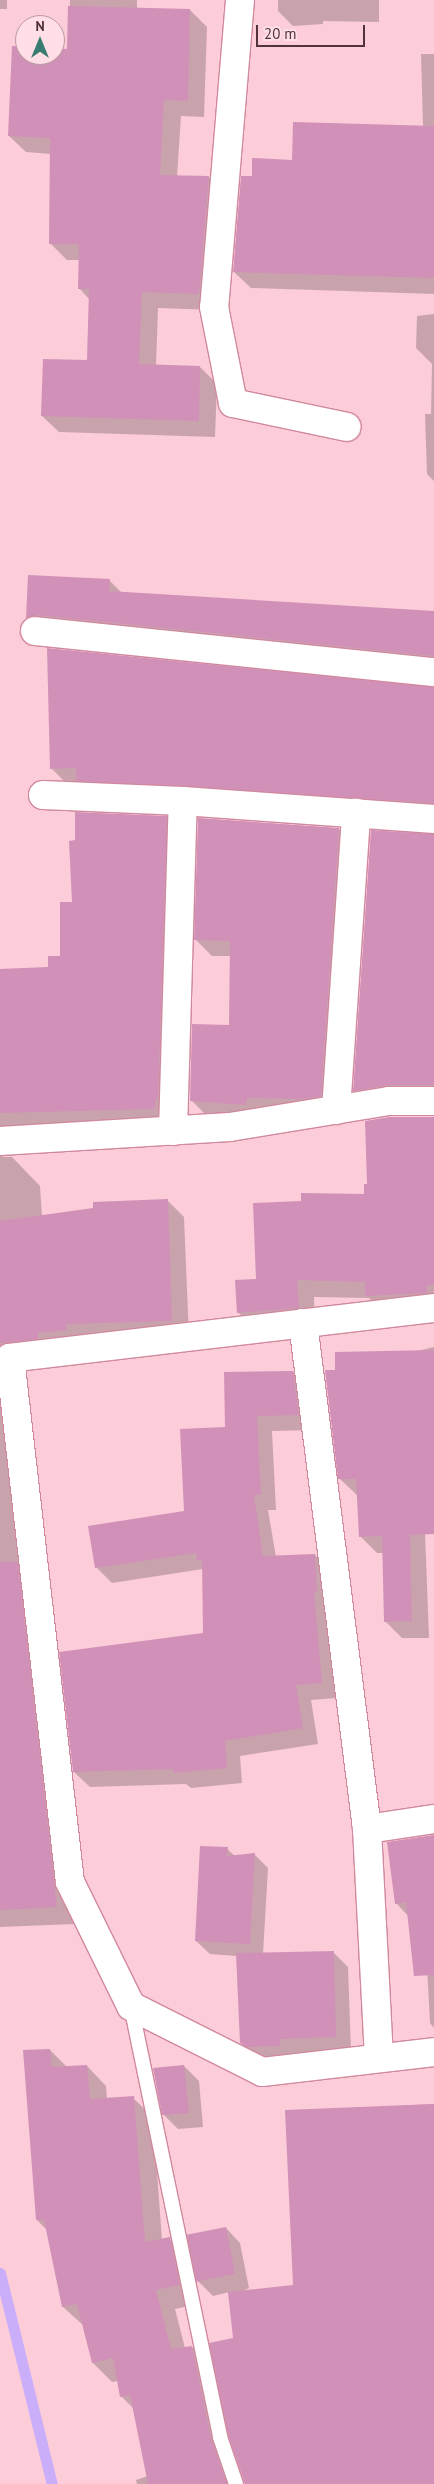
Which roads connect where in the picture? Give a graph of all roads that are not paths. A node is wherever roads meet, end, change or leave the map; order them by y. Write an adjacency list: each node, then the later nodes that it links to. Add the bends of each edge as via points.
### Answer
1 (240, 0): 2 (street, via 214,307 233,404)
2 (347, 428)
3 (35, 631): 4 (street)
4 (434, 672)
5 (43, 795): 6 (street)
6 (183, 801): 7 (street); 11 (street)
7 (356, 812): 8 (street); 10 (street)
8 (434, 819)
9 (434, 1101): 10 (street, via 389,1101)
10 (336, 1110): 11 (street, via 230,1127)
11 (173, 1131): 12 (street)
12 (0, 1141)
13 (434, 1308): 14 (street)
14 (303, 1323): 16 (street); 17 (street, via 10,1358 70,1882)
15 (434, 1819): 16 (street)
16 (367, 1829): 19 (street)
17 (131, 2006): 19 (street, via 262,2072); 20 (lane, via 220,2437)
18 (434, 2052): 19 (street)
19 (379, 2058)
20 (236, 2484)

